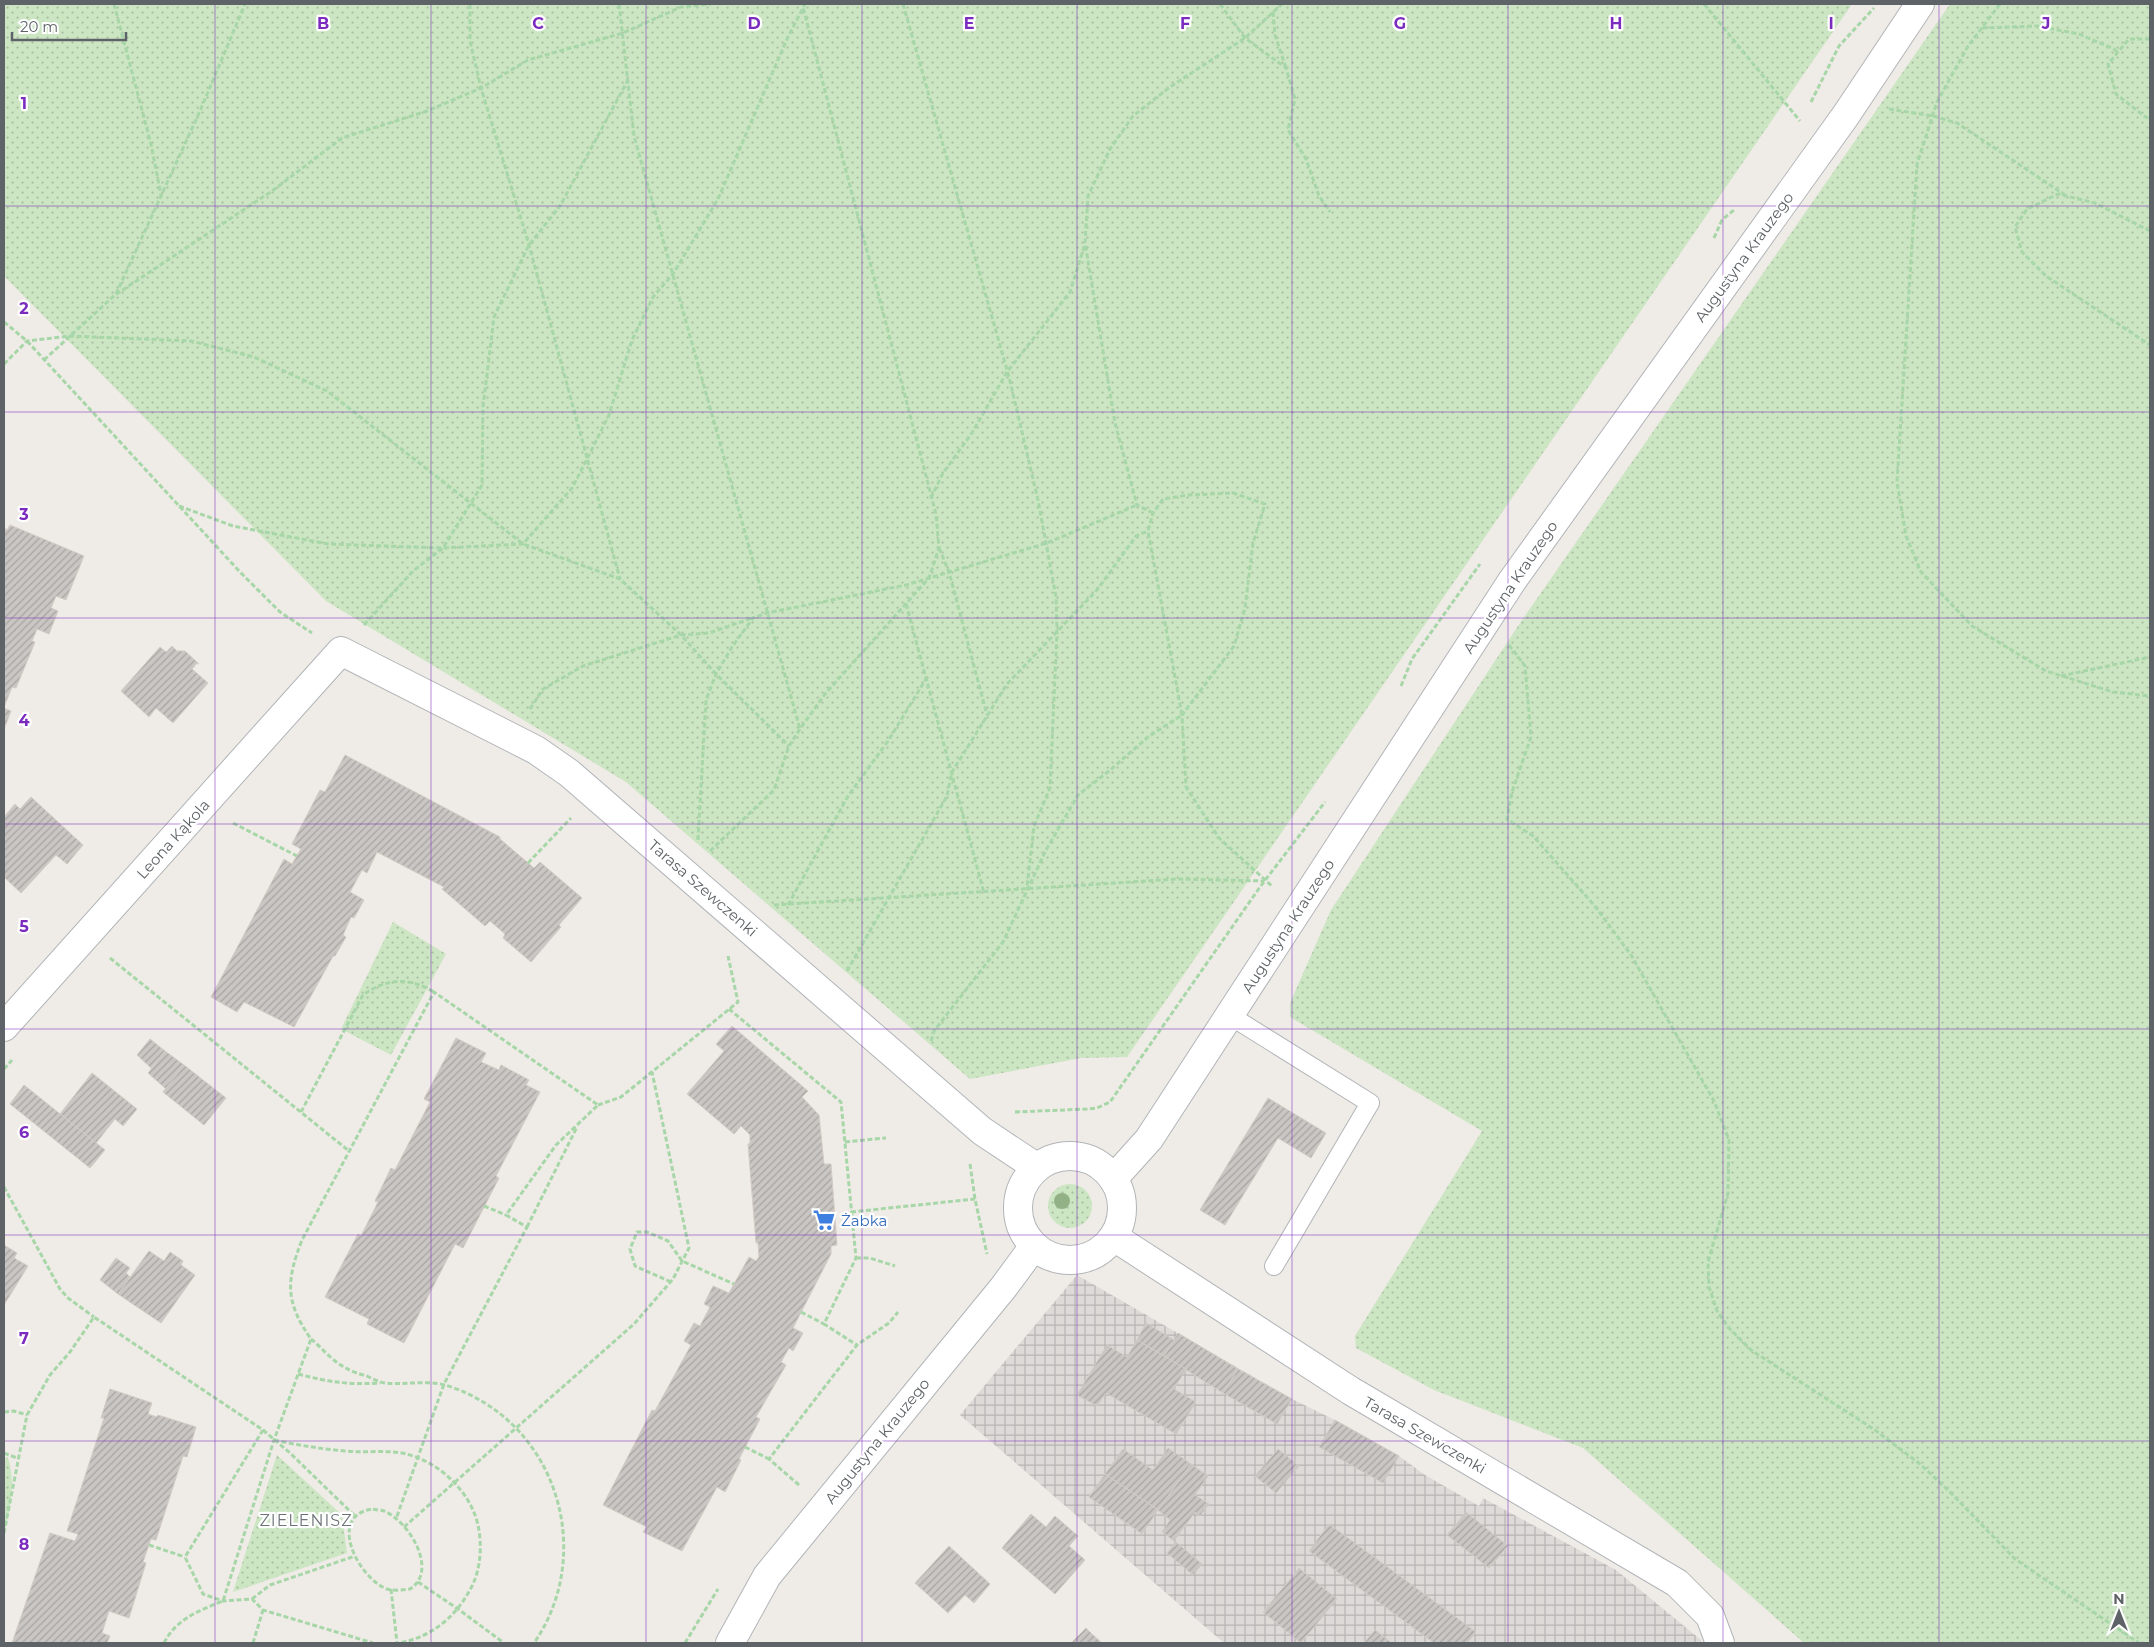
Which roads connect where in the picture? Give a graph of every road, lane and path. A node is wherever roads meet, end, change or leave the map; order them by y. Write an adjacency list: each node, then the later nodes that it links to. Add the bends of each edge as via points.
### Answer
1 (114, 4): 26 (path, via 151,144)
2 (245, 4): 26 (path)
3 (470, 4): 21 (path, via 470,41)
4 (618, 4): 15 (path)
5 (711, 4): 15 (path, via 681,7)
6 (903, 4): 40 (path)
7 (1220, 4): 16 (path)
8 (1282, 4): 13 (path)
9 (1704, 4): 25 (path)
10 (1920, 4): 22 (street, Augustyna Krauzego)
11 (2000, 4): 14 (path)
12 (804, 5): 32 (path, via 718,199); 42 (path)
13 (1273, 12): 16 (path); 19 (path, via 1274,35)
14 (1981, 28): 18 (path, via 2037,26 2079,34); 23 (path, via 1937,102)
15 (623, 33): 20 (path); 21 (path, via 528,60)
16 (1245, 38): 19 (path); 30 (path, via 1170,87 1133,116 1110,149 1088,196)
17 (2150, 39): 18 (path, via 2129,39)
18 (2118, 53): 24 (path, via 2108,64 2116,94)
19 (1286, 68): 28 (path, via 1295,99 1288,130 1306,158 1319,196)
20 (628, 80): 31 (path, via 560,206); 32 (path, via 634,136)
21 (481, 88): 31 (path); 33 (path, via 427,111 342,138 272,191)
22 (1846, 115): 23 (path, via 1882,108); 25 (street, Augustyna Krauzego)
23 (1933, 116): 27 (path, via 1957,123); 64 (path, via 1916,164 1898,482 1906,536 1921,572 1972,626 2046,671)
24 (2150, 118)
25 (1823, 148): 58 (street, Augustyna Krauzego)
26 (161, 196): 33 (path)
27 (2067, 196): 29 (path, via 2094,203); 37 (path, via 2058,194 2027,209 2014,227 2022,252 2046,276)
28 (1330, 212)
29 (2150, 232)
30 (1085, 243): 40 (path, via 1070,292); 44 (path, via 1115,423)
31 (529, 245): 41 (path); 43 (path, via 494,318 483,407 482,485)
32 (673, 274): 41 (path, via 654,297 632,340 609,414); 56 (path)
33 (115, 295): 35 (path)
34 (4, 322): 36 (path)
35 (70, 336): 36 (path); 38 (path); 43 (path, via 191,341 254,357 327,391)
36 (27, 341): 38 (path); 39 (path)
37 (2150, 345)
38 (44, 360): 45 (path)
39 (4, 364)
40 (1007, 372): 42 (path, via 972,433 943,472); 48 (path)
41 (587, 459): 49 (path, via 572,488); 54 (path)
42 (931, 498): 51 (path)
43 (471, 504): 49 (path); 50 (path)
44 (1137, 505): 46 (path); 48 (path)
45 (178, 506): 50 (path, via 233,526 328,544); 61 (path, via 280,612)
46 (1153, 513): 47 (path); 68 (path, via 1163,499 1189,495 1233,493 1265,504 1252,542 1245,608 1234,646)
47 (1148, 531): 59 (path, via 1136,536 1097,590); 68 (path)
48 (1047, 543): 52 (path); 59 (path, via 1056,597)
49 (523, 544): 50 (path); 54 (path)
50 (443, 548): 61 (path, via 413,571)
51 (939, 548): 52 (path); 53 (path)
52 (949, 572): 53 (path); 67 (path)
53 (929, 578): 55 (path); 56 (path)
54 (620, 579): 60 (path)
55 (906, 604): 65 (path); 69 (path, via 825,694)
56 (766, 612): 57 (path); 69 (path)
57 (753, 618): 60 (path, via 709,633); 63 (path)
58 (1483, 624): 84 (street, Augustyna Krauzego); 160 (path, via 1505,640 1524,666 1531,737 1512,792 1507,819 1533,836 1594,905 1631,955 1714,1101 1729,1140 1728,1193 1708,1262 1709,1287 1717,1311 1751,1350 1875,1430 1920,1464 2014,1559)
59 (1057, 632): 67 (path, via 1007,684); 79 (path, via 1050,788 1034,826)
60 (681, 635): 63 (path); 70 (path, via 583,666 543,689)
61 (342, 651): 70 (street, Tarasa Szewczenki); 91 (street, Leona Kąkola)
62 (2150, 657): 64 (path)
63 (716, 674): 71 (path); 77 (path, via 706,700)
64 (2060, 676): 66 (path, via 2112,692)
65 (927, 678): 72 (path); 83 (path, via 848,796)
66 (2150, 696)
67 (987, 715): 72 (path)
68 (1182, 715): 78 (path, via 1186,787 1219,838); 79 (path, via 1148,737 1078,795)
69 (800, 729): 71 (path)
70 (511, 738): 77 (street, Tarasa Szewczenki, via 536,750 569,773)
71 (789, 746): 77 (path, via 774,790)
72 (952, 772): 80 (path); 81 (path, via 947,796)
73 (573, 816): 76 (path)
74 (229, 821): 75 (path)
75 (297, 856)
76 (528, 863)
77 (691, 869): 82 (street, Tarasa Szewczenki)
78 (1265, 880): 79 (path, via 1176,879); 84 (path)
79 (1027, 890): 80 (path); 93 (path, via 1003,942 934,1031)
80 (984, 892): 81 (path)
81 (889, 898): 83 (path); 88 (path)
82 (722, 905): 83 (path); 88 (street, Tarasa Szewczenki)
83 (788, 905)
84 (1299, 908): 90 (street, Augustyna Krauzego)
85 (728, 954): 89 (path, via 738,1002)
86 (106, 955): 95 (path)
87 (434, 992): 94 (path); 95 (path, via 422,984 399,980 376,986 363,995); 99 (path)
88 (831, 1000): 93 (street, Tarasa Szewczenki)
89 (730, 1009): 92 (path); 98 (path, via 841,1102)
90 (1229, 1016): 102 (street, Augustyna Krauzego, via 1149,1139); 115 (lane, via 1370,1103)
91 (4, 1027)
92 (652, 1071): 94 (path, via 621,1098); 113 (path, via 689,1248)
93 (922, 1078): 101 (street, Tarasa Szewczenki, via 982,1131)
94 (598, 1105): 96 (path)
95 (301, 1112): 99 (path)
96 (579, 1124): 107 (path, via 556,1145); 108 (path)
97 (886, 1138): 98 (path)
98 (845, 1142): 106 (path)
99 (349, 1151): 122 (path, via 292,1265 289,1286 293,1307)
100 (970, 1162): 104 (path)
101 (1036, 1168): 102 (street, via 1060,1157 1086,1158 1101,1166); 110 (street, via 1025,1181 1018,1198 1023,1232)
102 (1113, 1179): 109 (street, via 1123,1208)
103 (4, 1187): 120 (path, via 60,1289)
104 (975, 1199): 106 (path); 111 (path)
105 (484, 1206): 107 (path)
106 (851, 1212): 112 (path)
107 (506, 1215): 108 (path)
108 (527, 1227): 126 (path)
109 (1114, 1237): 110 (street, via 1085,1259 1067,1261 1049,1256); 159 (street, Tarasa Szewczenki, via 1351,1391 1677,1583 1710,1616)
110 (1034, 1246): 158 (street, Augustyna Krauzego, via 766,1576)
111 (987, 1256)
112 (856, 1258): 114 (path, via 870,1258); 121 (path)
113 (682, 1261): 116 (path); 116 (path, via 668,1241 646,1232 637,1232 630,1249 635,1266); 117 (path)
114 (895, 1266)
115 (1274, 1266)
116 (671, 1282): 129 (path, via 634,1324)
117 (734, 1284)
118 (801, 1312): 121 (path)
119 (898, 1312): 123 (path, via 889,1323)
120 (94, 1317): 128 (path, via 50,1375); 130 (path)
121 (824, 1324): 123 (path)
122 (311, 1339): 124 (path); 125 (path, via 345,1368)
123 (857, 1345): 136 (path)
124 (298, 1374): 125 (path, via 351,1385); 131 (path)
125 (383, 1382): 126 (path)
126 (444, 1384): 129 (path, via 486,1403); 135 (path)
127 (4, 1412): 128 (path)
128 (26, 1415): 134 (path)
129 (517, 1428): 138 (path); 157 (path, via 538,1453 549,1476 560,1511 563,1535 558,1598)
130 (263, 1430): 131 (path); 145 (path)
131 (274, 1440): 135 (path, via 319,1449 402,1453); 139 (path); 149 (path)
132 (745, 1447): 136 (path)
133 (4, 1453): 134 (path)
134 (17, 1458): 142 (path)
135 (418, 1458): 138 (path); 140 (path)
136 (769, 1459): 137 (path)
137 (795, 1482)
138 (456, 1483): 141 (path); 150 (path, via 470,1504 481,1540 475,1579)
139 (355, 1516): 140 (path, via 363,1510 373,1509 384,1511); 144 (path, via 350,1522 349,1534)
140 (396, 1519): 141 (path)
141 (404, 1528): 146 (path, via 417,1546 422,1566)
142 (4, 1534)
143 (149, 1545): 145 (path)
144 (355, 1556): 147 (path, via 364,1571); 148 (path, via 270,1586)
145 (185, 1557): 149 (path, via 204,1594)
146 (418, 1582): 147 (path, via 410,1589); 150 (path)
147 (391, 1589): 155 (path)
148 (252, 1599): 149 (path); 151 (path)
149 (223, 1601): 152 (path, via 194,1613 178,1625)
150 (458, 1609): 155 (path, via 446,1622 425,1635); 156 (path)
151 (263, 1610): 153 (path); 154 (path)
152 (164, 1643)
153 (252, 1643)
154 (372, 1643)
155 (398, 1643)
156 (504, 1643)
157 (534, 1643)
158 (730, 1643)
159 (1720, 1643)
160 (2139, 1643)

